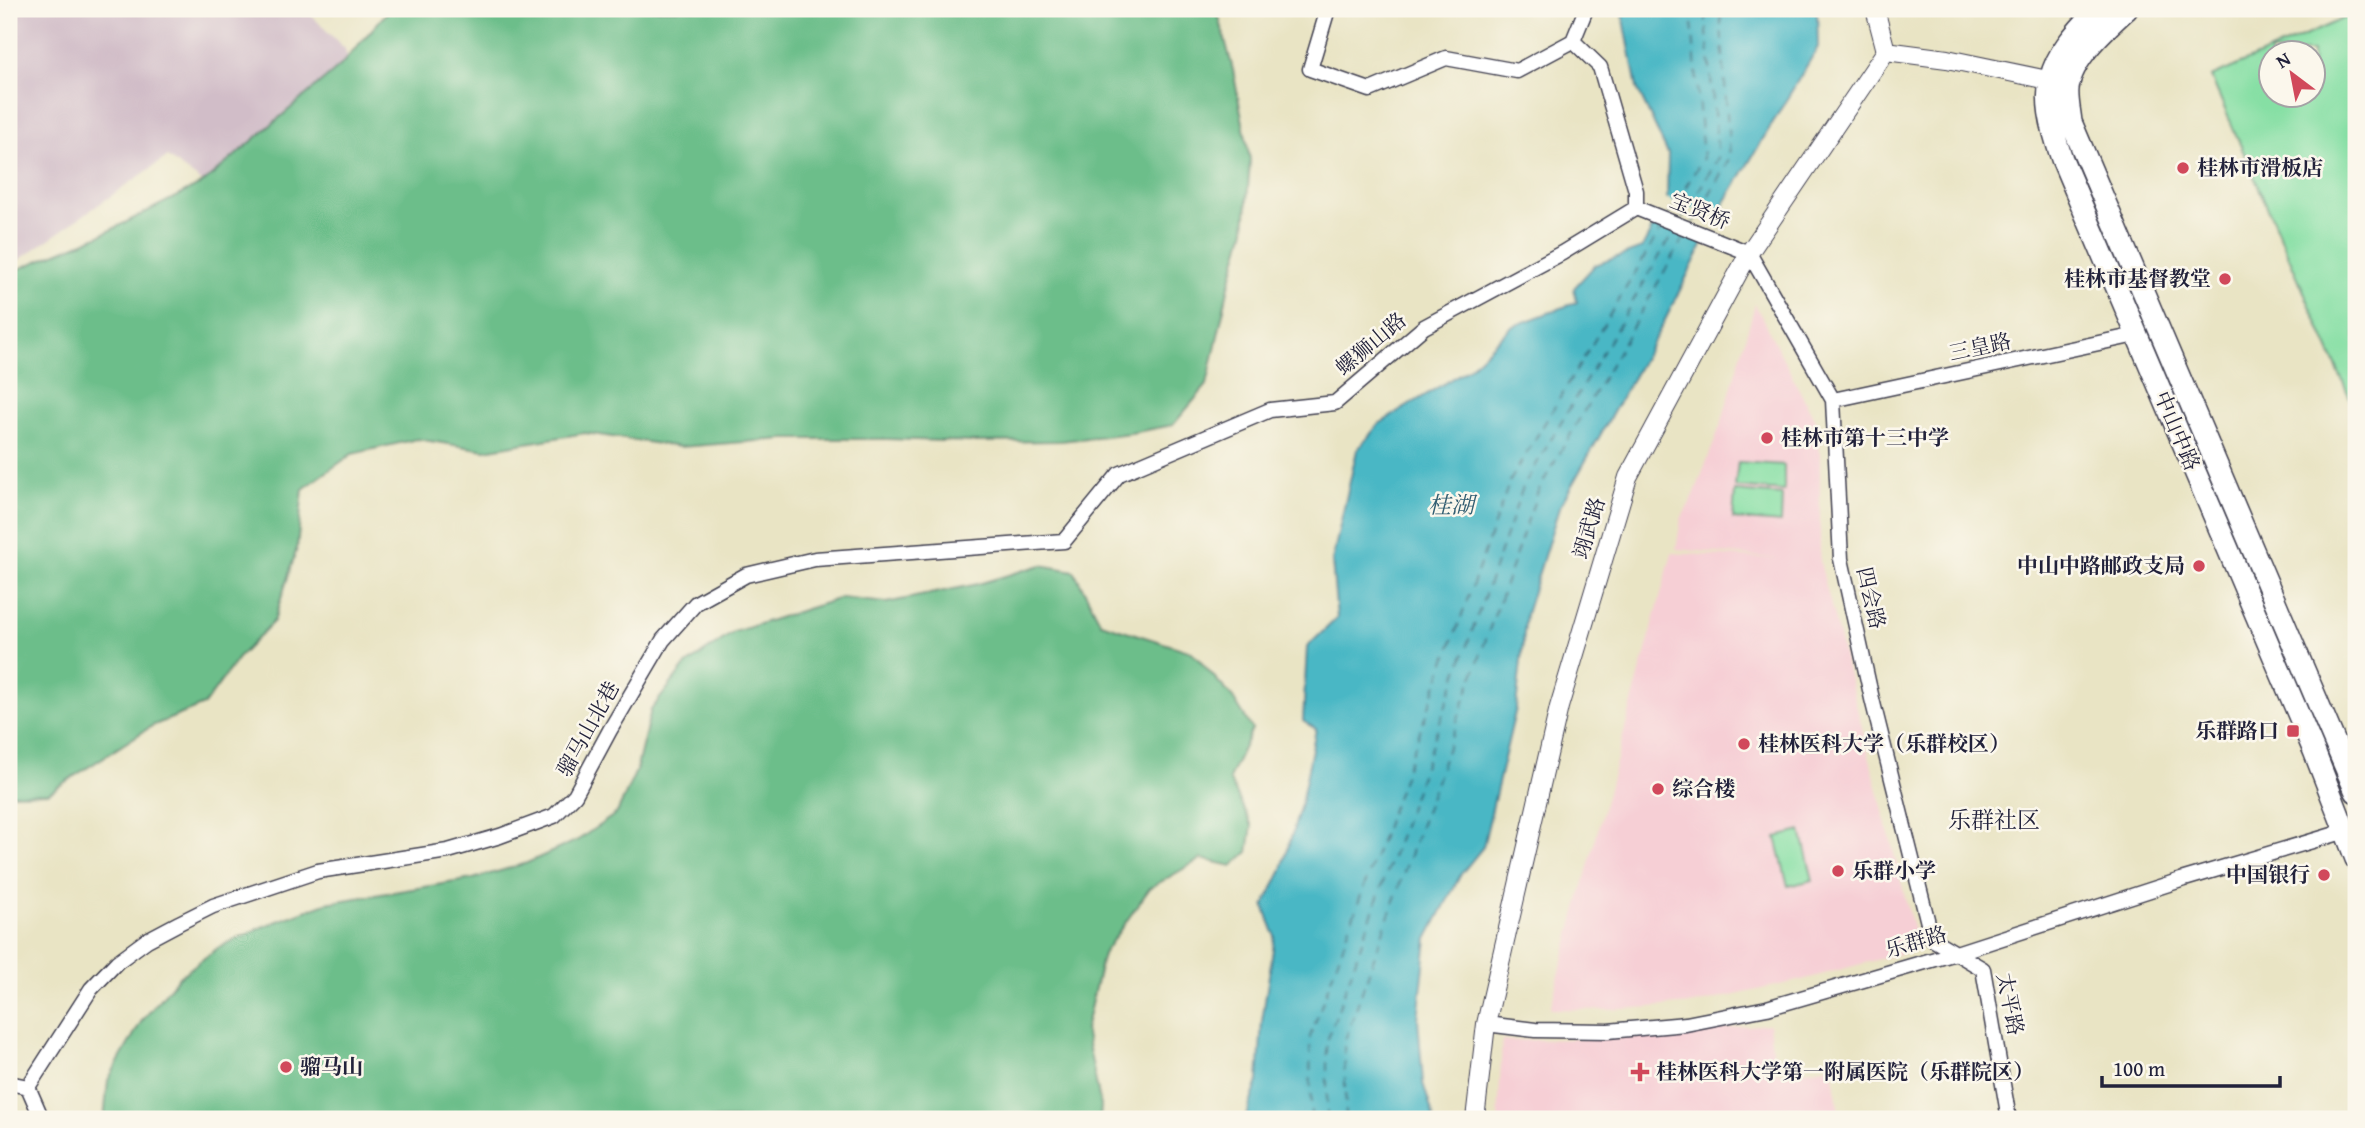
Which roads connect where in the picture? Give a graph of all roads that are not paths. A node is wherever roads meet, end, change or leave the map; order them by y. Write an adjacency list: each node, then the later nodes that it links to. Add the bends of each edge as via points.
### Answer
1 (1328, 9): 6 (street, via 1310,69 1370,90 1446,58 1517,71)
2 (1586, 9): 6 (street)
3 (1875, 9): 7 (main road)
4 (2098, 9): 8 (highway, 中山中路, via 2063,51)
5 (2127, 9): 8 (highway, 中山中路)
6 (1573, 41): 9 (street, via 1600,67 1636,191)
7 (1886, 51): 8 (main road); 10 (main road, 翊武路)
8 (2059, 82): 11 (highway, 中山中路, via 2047,100 2060,156); 14 (highway, 中山中路, via 2082,152)
9 (1636, 208): 10 (street, 宝贤桥); 13 (street, 螺狮山路, via 1424,327 1335,403 1270,410)
10 (1749, 253): 12 (street, 四会路); 18 (main road, 翊武路, via 1628,477 1559,707)
11 (2136, 335): 12 (street, 三皇路); 15 (highway, 中山中路)
12 (1833, 400): 17 (street, 四会路, via 1840,559 1932,939)
13 (1119, 474): 20 (street, 骝马山北巷, via 1064,541 815,559 746,575 696,603 663,640 575,795 554,816 448,850 318,871 213,906 179,923 147,940 90,989)
14 (2356, 792)
15 (2346, 831): 16 (highway, 中山中路); 17 (street, 乐群路)
16 (2356, 859)
17 (1956, 953): 18 (street, 乐群路, via 1767,1008 1686,1024 1608,1031); 23 (street, 太平路, via 1983,969)
18 (1486, 1024): 22 (main road, 翊武路)
19 (9, 1083): 20 (street)
20 (28, 1087): 21 (street)
21 (42, 1119)
22 (1475, 1119)
23 (2010, 1119)

